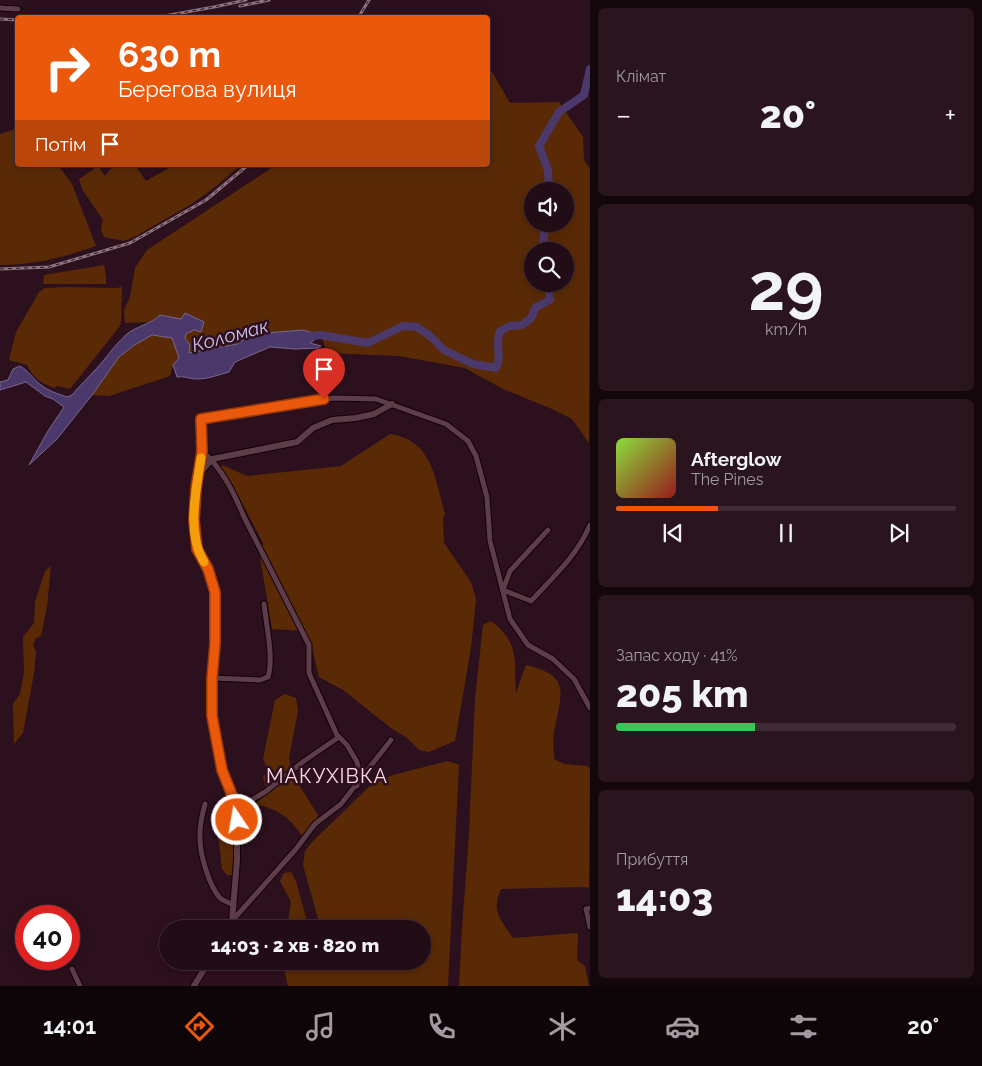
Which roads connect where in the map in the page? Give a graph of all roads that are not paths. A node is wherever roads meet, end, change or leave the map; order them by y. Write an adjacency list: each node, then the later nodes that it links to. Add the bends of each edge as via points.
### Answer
1 (0, 8): 2 (street)
2 (18, 9)
3 (392, 404): 4 (street, via 376,399 334,398 201,419); 5 (street, via 374,414 332,420 313,428 297,442); 9 (street, via 446,424 468,441 476,456 485,490 490,541)
4 (202, 451): 5 (street); 6 (street)
5 (212, 459): 6 (street); 13 (street, via 236,496 309,646 309,673)
6 (199, 474): 11 (street, via 194,520 197,549 215,592 216,638)
7 (590, 525): 9 (street, via 574,555 531,601)
8 (548, 530): 9 (street, via 510,571)
9 (503, 590): 12 (street, via 510,620 528,645 553,660 574,679)
10 (264, 604): 11 (street, via 268,677 260,680)
11 (212, 678): 17 (street, via 212,716 222,770)
12 (590, 708)
13 (339, 737): 15 (street, via 357,762); 17 (street, via 248,802)
14 (391, 740): 15 (street)
15 (356, 786): 20 (street, via 341,804 316,824)
16 (205, 804): 18 (street, via 200,831 204,863 217,894)
17 (237, 818): 18 (street)
18 (234, 904): 20 (street)
19 (588, 908): 21 (street)
20 (232, 920)
21 (590, 926)
22 (72, 970): 24 (street)
23 (204, 970): 25 (street)
24 (80, 986)
25 (194, 986)

